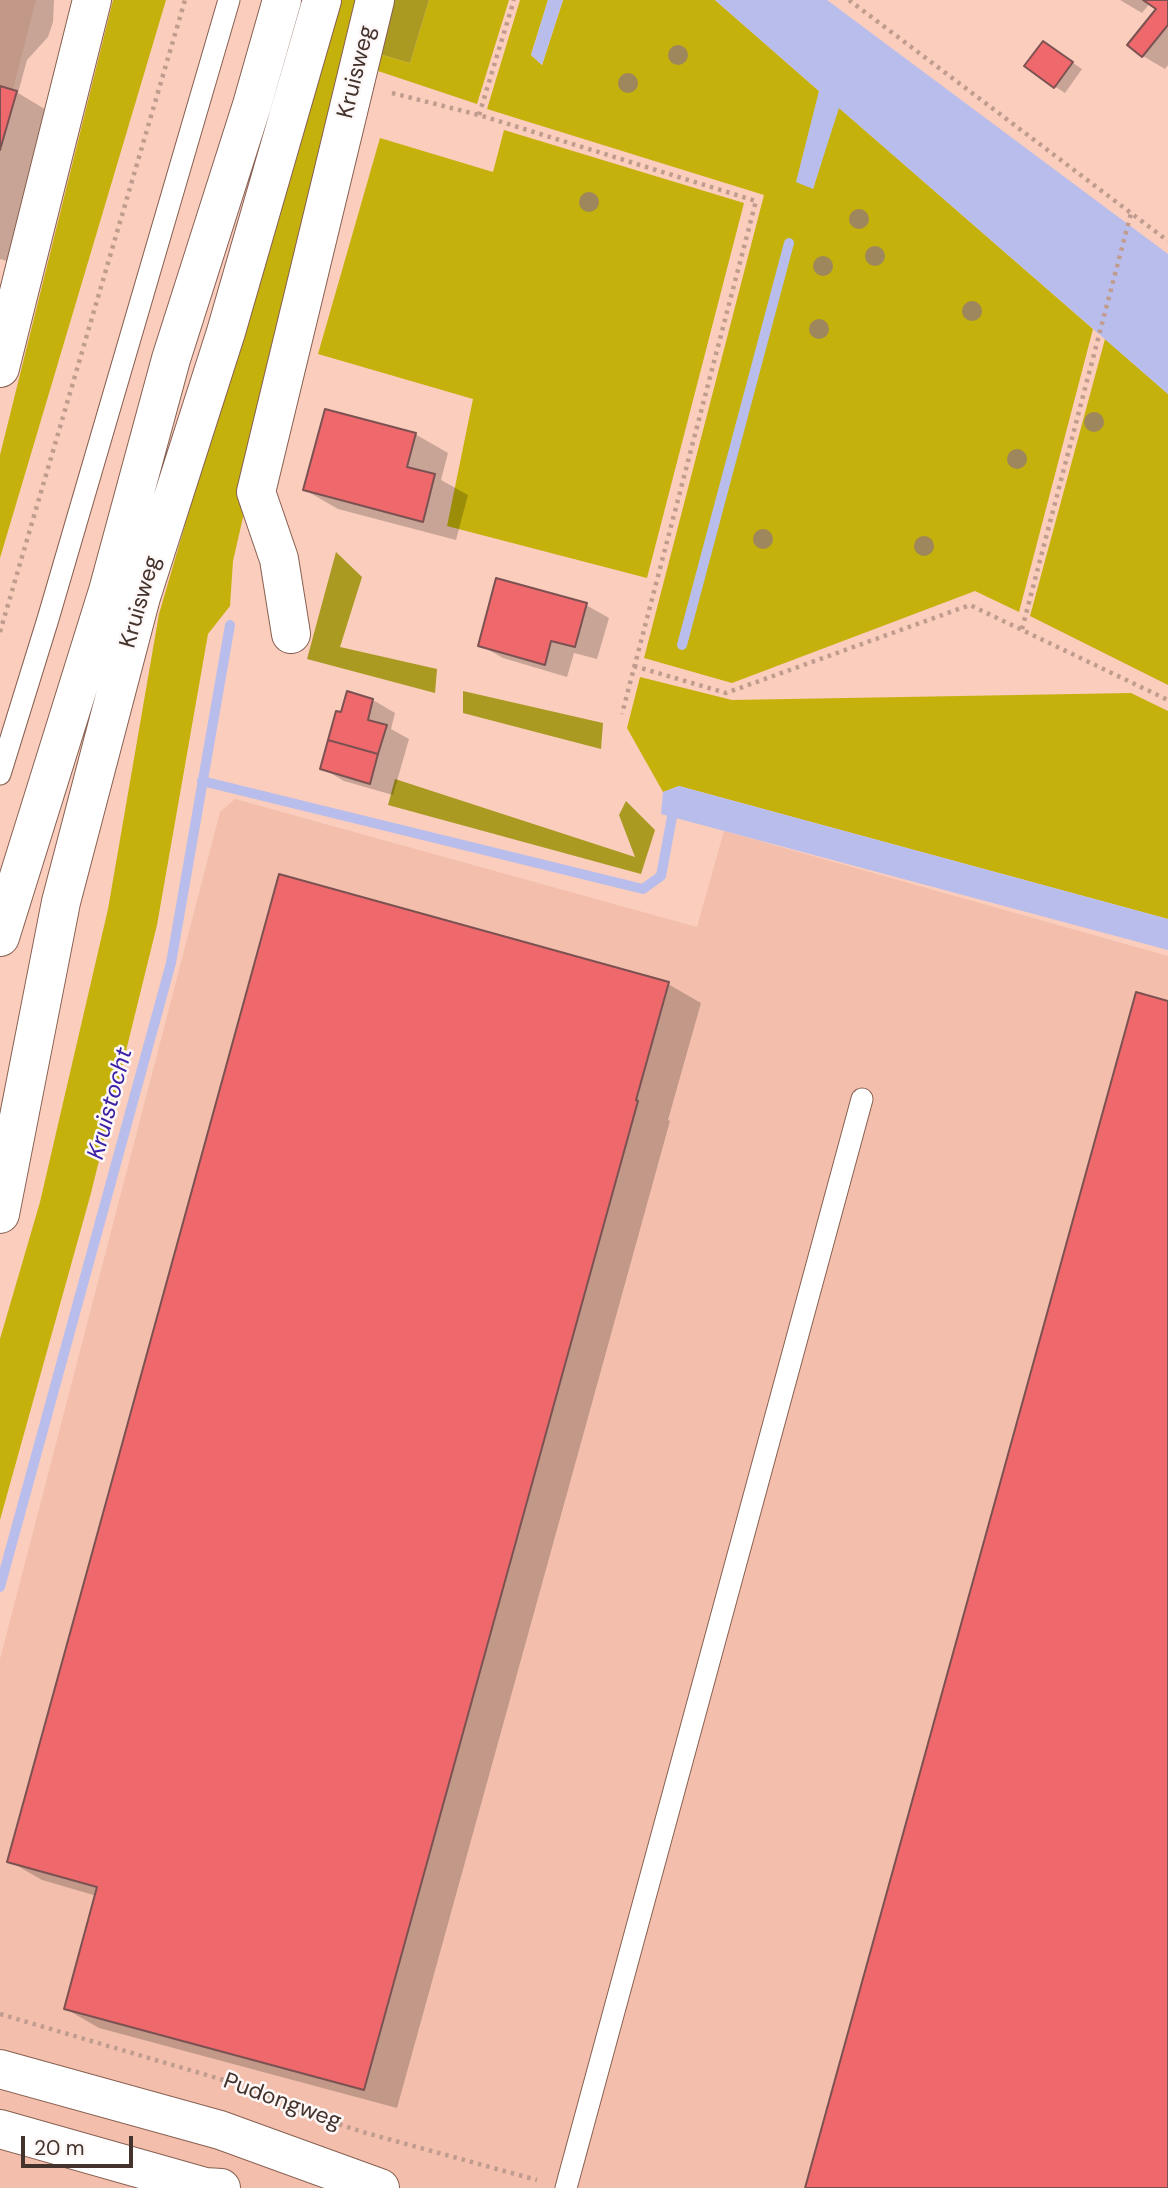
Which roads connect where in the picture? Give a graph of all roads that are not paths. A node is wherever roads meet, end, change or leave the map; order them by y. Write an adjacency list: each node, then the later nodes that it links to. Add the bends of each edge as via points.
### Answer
1 (92, 0): 6 (main road)
2 (229, 0): 8 (lane)
3 (282, 0): 9 (main road, Kruisweg, via 172,359 108,591)
4 (321, 0): 11 (main road, Kruisweg, via 226,332 137,610 61,902)
5 (375, 0): 7 (main road, Kruisweg, via 256,492 279,559)
6 (0, 368)
7 (291, 634)
8 (0, 774)
9 (0, 937)
10 (862, 1099): 16 (lane)
11 (0, 1214)
12 (0, 2069): 15 (main road, Pudongweg, via 220,2130)
13 (0, 2129): 14 (main road)
14 (220, 2188)
15 (380, 2188)
16 (566, 2188)

